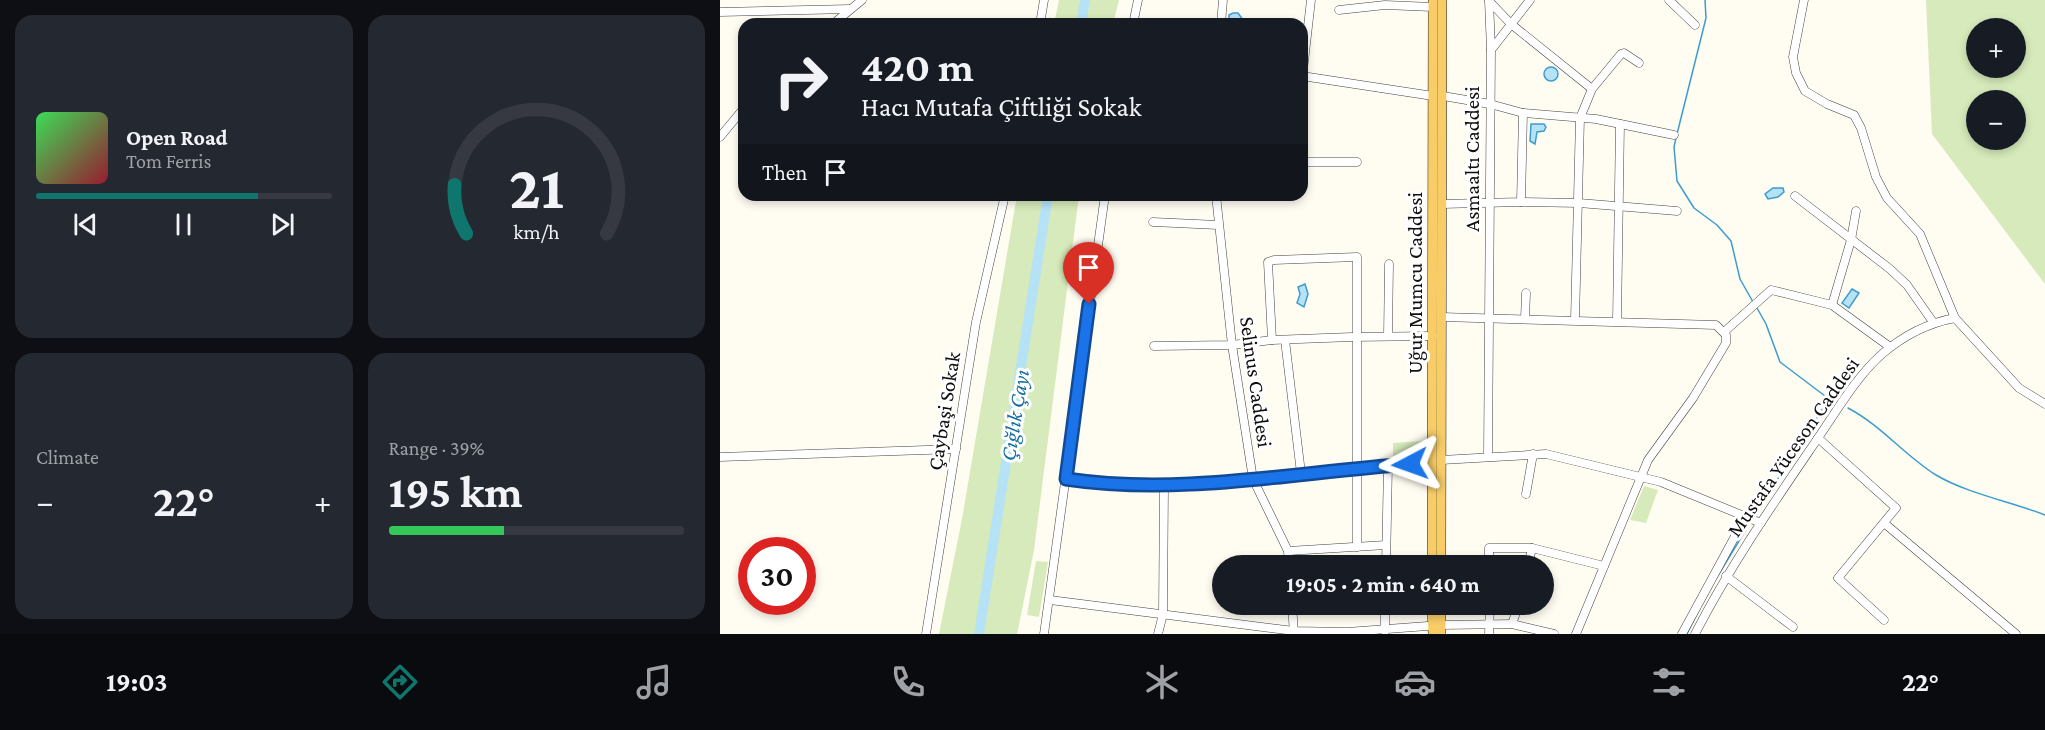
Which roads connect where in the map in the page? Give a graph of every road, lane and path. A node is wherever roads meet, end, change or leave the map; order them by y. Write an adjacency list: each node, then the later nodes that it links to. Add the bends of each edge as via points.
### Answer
1 (861, 0): 13 (street)
2 (1044, 0): 17 (street)
3 (1138, 0): 18 (street)
4 (1223, 0): 19 (street)
5 (1311, 0): 22 (street)
6 (1442, 0): 27 (main road, Uğur Mumcu Caddesi)
7 (1489, 0): 20 (street); 23 (street, Asmaaltı Caddesi)
8 (1530, 0): 20 (street)
9 (1669, 0): 21 (street)
10 (1804, 0): 56 (street, via 1793,57 1796,73 1805,91 1854,115 1876,177 1887,198 1920,234)
11 (1385, 3): 12 (street); 14 (street)
12 (1433, 3): 27 (main road, Uğur Mumcu Caddesi)
13 (850, 9): 15 (street); 16 (street)
14 (1339, 10)
15 (720, 12)
16 (840, 18)
17 (1041, 18)
18 (1134, 18)
19 (1222, 18)
20 (1511, 24): 23 (street); 26 (street)
21 (1695, 25)
22 (1308, 26)
23 (1491, 50): 28 (street, Asmaaltı Caddesi)
24 (1639, 63): 26 (street, via 1621,54)
25 (1308, 79): 27 (street)
26 (1592, 89): 31 (street)
27 (1438, 96): 28 (street); 44 (main road, Uğur Mumcu Caddesi); 63 (main road, Uğur Mumcu Caddesi)
28 (1490, 104): 29 (street); 42 (street, Asmaaltı Caddesi)
29 (1523, 113): 31 (street); 41 (street)
30 (738, 115): 34 (street)
31 (1580, 118): 32 (street); 43 (street)
32 (1620, 124): 33 (street); 45 (street)
33 (1674, 135)
34 (720, 137)
35 (1308, 162): 36 (street)
36 (1357, 162)
37 (1795, 196): 50 (street)
38 (1004, 201): 72 (street, Çaybaşi Sokak, via 976,322)
39 (1104, 201): 81 (street)
40 (1216, 201): 49 (street, Selinus Caddesi)
41 (1521, 202): 42 (street); 43 (street)
42 (1490, 203): 44 (street); 55 (street, Asmaaltı Caddesi)
43 (1579, 203): 45 (street); 58 (street)
44 (1442, 204): 54 (main road, Uğur Mumcu Caddesi)
45 (1618, 207): 46 (street); 59 (street)
46 (1677, 211)
47 (1856, 211): 50 (street)
48 (1152, 222): 49 (street)
49 (1218, 225): 67 (street, Selinus Caddesi)
50 (1851, 240): 53 (street); 60 (street, via 1907,285)
51 (1389, 264): 62 (street)
52 (1526, 293): 57 (street)
53 (1832, 305): 61 (street, via 1771,290); 69 (street)
54 (1442, 317): 55 (street); 76 (main road, Uğur Mumcu Caddesi)
55 (1488, 318): 57 (street); 75 (street, Asmaaltı Caddesi)
56 (1955, 318): 60 (street, Mustafa Yüceson Caddesi); 70 (street, via 2019,388)
57 (1525, 319): 58 (street)
58 (1575, 320): 59 (street)
59 (1617, 321): 61 (street, via 1716,325)
60 (1933, 322): 69 (street, Mustafa Yüceson Caddesi)
61 (1724, 332): 80 (street, via 1726,343)
62 (1388, 336): 63 (street); 64 (street)
63 (1433, 336): 76 (main road, Uğur Mumcu Caddesi)
64 (1356, 337): 65 (street, via 1357,257 1268,262); 66 (street); 78 (street)
65 (1272, 340): 66 (street); 67 (street)
66 (1285, 340): 79 (street)
67 (1232, 345): 68 (street); 82 (street, Selinus Caddesi)
68 (1154, 346)
69 (1890, 347): 71 (street, Mustafa Yüceson Caddesi, via 1871,365)
70 (2045, 404)
71 (1818, 438): 86 (street, Mustafa Yüceson Caddesi); 87 (street, via 1896,508)
72 (956, 449): 74 (street); 116 (street, Çaybaşi Sokak)
73 (1533, 454): 75 (street); 80 (street); 84 (street)
74 (720, 457)
75 (1488, 457): 76 (street)
76 (1437, 461): 77 (street); 94 (main road, Uğur Mumcu Caddesi); 95 (main road, Uğur Mumcu Caddesi)
77 (1388, 465): 78 (street); 88 (street)
78 (1356, 468): 79 (street); 89 (street)
79 (1301, 473): 82 (street)
80 (1640, 477): 85 (street); 98 (street)
81 (1066, 479): 83 (street, via 1111,486); 100 (street)
82 (1253, 479): 83 (street); 91 (street, Selinus Caddesi)
83 (1164, 486): 101 (street)
84 (1526, 494)
85 (1748, 517): 86 (street); 122 (street, Mustafa Yüceson Caddesi)
86 (1761, 523): 99 (street, Mustafa Yüceson Caddesi)
87 (1884, 524): 108 (street, via 1838,578); 124 (street)
88 (1386, 545): 89 (street); 93 (street)
89 (1357, 547): 91 (street)
90 (1532, 548): 96 (street, via 1490,548); 97 (street); 98 (street)
91 (1288, 551): 92 (street, Selinus Caddesi)
92 (1288, 555)
93 (1386, 555)
94 (1433, 555)
95 (1441, 555)
96 (1490, 555)
97 (1530, 555)
98 (1604, 566): 121 (street)
99 (1726, 576): 111 (street); 123 (street, Mustafa Yüceson Caddesi)
100 (1050, 600): 101 (street); 117 (street)
101 (1163, 614): 115 (street); 118 (street)
102 (1293, 615): 115 (street)
103 (1385, 615): 114 (street)
104 (1434, 615): 112 (main road)
105 (1439, 615): 112 (main road)
106 (1490, 615): 110 (street)
107 (1515, 615): 109 (street)
108 (1884, 620)
109 (1512, 624): 110 (street); 113 (street)
110 (1490, 625): 112 (street); 119 (street)
111 (1793, 627)
112 (1437, 630): 114 (street)
113 (1522, 630): 120 (street)
114 (1385, 631): 115 (street)
115 (1294, 632)
116 (926, 634)
117 (1044, 634)
118 (1158, 634)
119 (1490, 634)
120 (1554, 634)
121 (1576, 634)
122 (1682, 634)
123 (1695, 634)
124 (2016, 634)

